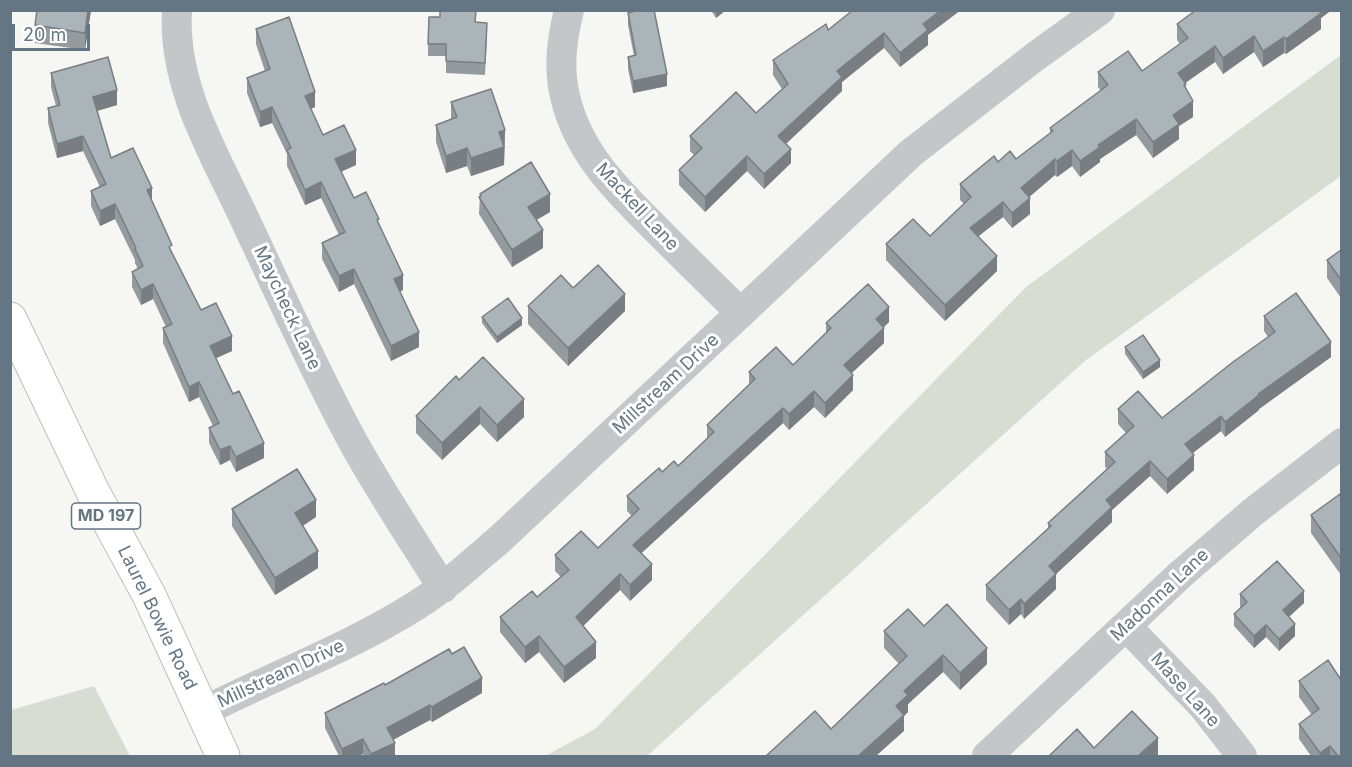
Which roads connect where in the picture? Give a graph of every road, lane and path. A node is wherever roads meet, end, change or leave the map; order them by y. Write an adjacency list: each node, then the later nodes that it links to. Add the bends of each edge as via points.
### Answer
1 (177, 10): 7 (street, Maycheck Lane, via 178,45 194,112 353,442)
2 (569, 10): 4 (street, Mackell Lane, via 561,54 562,78 572,119 587,149 614,187)
3 (1100, 10): 4 (street, Millstream Drive, via 911,153)
4 (741, 314): 7 (street, Millstream Drive)
5 (10, 319): 9 (main road, Laurel Bowie Road / MD 197, via 88,483 149,596)
6 (1341, 443): 8 (street, Madonna Lane, via 1252,512)
7 (443, 588): 9 (street, Millstream Drive, via 366,634)
8 (1126, 626): 11 (street, Madonna Lane); 12 (street, Mase Lane, via 1203,706)
9 (202, 712): 10 (main road, Laurel Bowie Road / MD 197)
10 (223, 756)
11 (987, 756)
12 (1242, 756)

